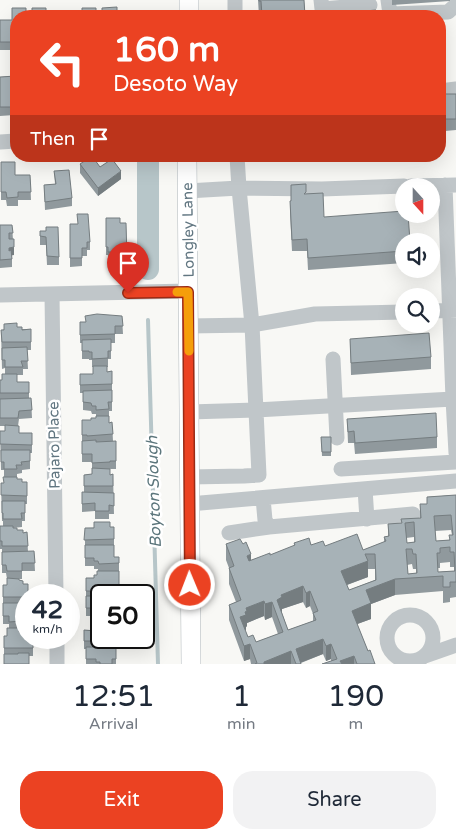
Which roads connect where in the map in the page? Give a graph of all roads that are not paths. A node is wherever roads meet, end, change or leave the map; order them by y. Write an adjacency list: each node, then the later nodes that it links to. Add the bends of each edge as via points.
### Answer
1 (370, 5): 3 (street)
2 (456, 5): 4 (street)
3 (321, 9)
4 (446, 12)
5 (187, 162): 10 (main road, Longley Lane)
6 (238, 162): 9 (street)
7 (450, 185): 14 (street)
8 (395, 186): 9 (street)
9 (240, 188): 10 (street); 17 (street)
10 (187, 191): 11 (main road, Longley Lane)
11 (188, 292): 12 (street); 18 (main road, Longley Lane)
12 (52, 294): 13 (street); 37 (street, Pajaro Place)
13 (0, 295)
14 (453, 310): 15 (street); 20 (street)
15 (440, 311)
16 (395, 312): 17 (street, via 315,314)
17 (252, 324): 18 (street); 22 (street)
18 (188, 326): 23 (main road, Longley Lane)
19 (333, 359): 21 (street)
20 (454, 399): 21 (street); 25 (street)
21 (336, 406): 22 (street); 24 (street)
22 (256, 410): 23 (street); 28 (street, via 259,475)
23 (189, 412): 28 (main road, Longley Lane)
24 (336, 438)
25 (456, 453)
26 (456, 462): 27 (street)
27 (341, 469)
28 (189, 477): 32 (main road, Longley Lane)
29 (456, 481): 30 (street)
30 (366, 488): 31 (street); 34 (street)
31 (263, 498): 32 (street); 35 (street)
32 (189, 504): 42 (main road, Longley Lane)
33 (413, 514): 34 (street)
34 (367, 518): 35 (street)
35 (269, 527): 36 (street)
36 (229, 533)
37 (56, 584)
38 (456, 645): 40 (street)
39 (57, 649): 41 (street)
40 (425, 656)
41 (57, 664)
42 (191, 664)

